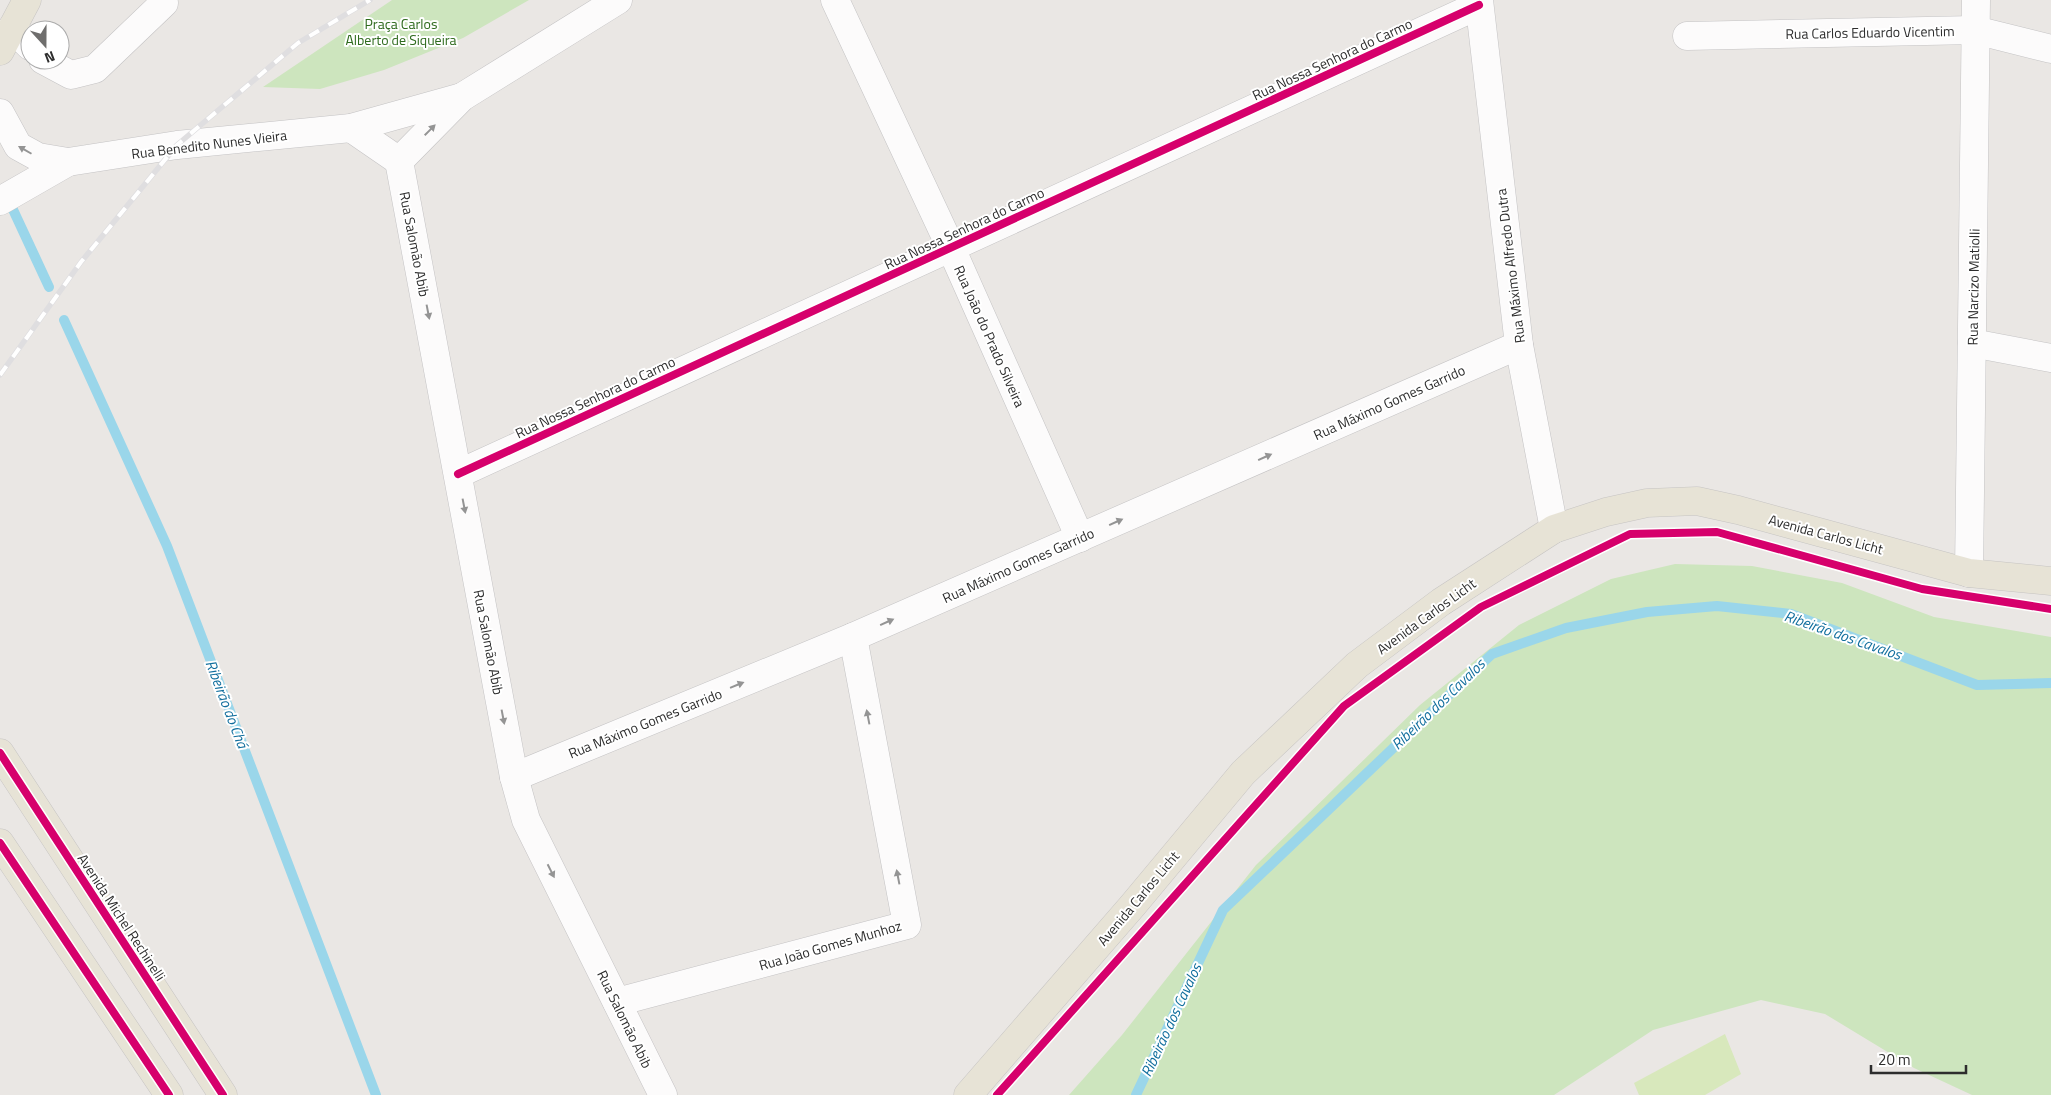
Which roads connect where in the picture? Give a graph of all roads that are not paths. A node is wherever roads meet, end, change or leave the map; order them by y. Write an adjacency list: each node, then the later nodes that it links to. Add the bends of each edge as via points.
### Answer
1 (27, 0): 9 (main road)
2 (618, 0): 12 (street, Rua Benedito Nunes Vieira)
3 (835, 0): 18 (street, Rua João do Prado Silveira)
4 (1976, 0): 7 (street, Rua Narcizo Matiolli)
5 (1479, 2): 18 (street, Rua Nossa Senhora do Carmo); 20 (street, Rua Máximo Alfredo Dutra)
6 (164, 3): 11 (street, via 95,69 71,75)
7 (1976, 30): 8 (street, Rua Carlos Eduardo Vicentim); 10 (street, Rua Carlos Eduardo Vicentim); 19 (street, Rua Narcizo Matiolli)
8 (1687, 36)
9 (14, 41)
10 (2051, 49)
11 (62, 70)
12 (462, 97): 14 (street, Rua Benedito Nunes Vieira); 15 (street, Rua Benedito Nunes Vieira, one-way to 12)
13 (0, 113): 16 (street, one-way to 13, via 38,157 18,146)
14 (351, 128): 15 (street); 16 (street, Rua Benedito Nunes Vieira, via 182,144)
15 (399, 161): 22 (street, Rua Salomão Abib, one-way to 22)
16 (68, 162): 17 (street)
17 (0, 201)
18 (951, 248): 22 (street, Rua Nossa Senhora do Carmo); 24 (street, Rua João do Prado Silveira)
19 (1972, 343): 21 (street); 25 (street, Rua Narcizo Matiolli)
20 (1519, 346): 23 (street, Rua Máximo Alfredo Dutra); 24 (street, Rua Máximo Gomes Garrido, one-way to 20)
21 (2051, 358)
22 (458, 474): 29 (street, Rua Salomão Abib, one-way to 29)
23 (1554, 530): 25 (main road, Avenida Carlos Licht, via 1606,512 1647,503 1697,501); 35 (main road, Avenida Carlos Licht, via 1441,602 1357,666 1243,773)
24 (1080, 538): 27 (street, Rua Máximo Gomes Garrido, one-way to 24)
25 (1969, 574): 26 (main road, Avenida Carlos Licht)
26 (2051, 581)
27 (853, 637): 29 (street, Rua Máximo Gomes Garrido, one-way to 27); 31 (street, Rua João Gomes Munhoz, one-way to 27, via 907,925)
28 (0, 753): 33 (main road, Avenida Michel Rechinelli)
29 (514, 777): 31 (street, Rua Salomão Abib, one-way to 31, via 526,820)
30 (0, 843): 32 (main road)
31 (617, 1002): 34 (street, Rua Salomão Abib)
32 (169, 1095)
33 (223, 1095)
34 (663, 1095)
35 (968, 1095)

